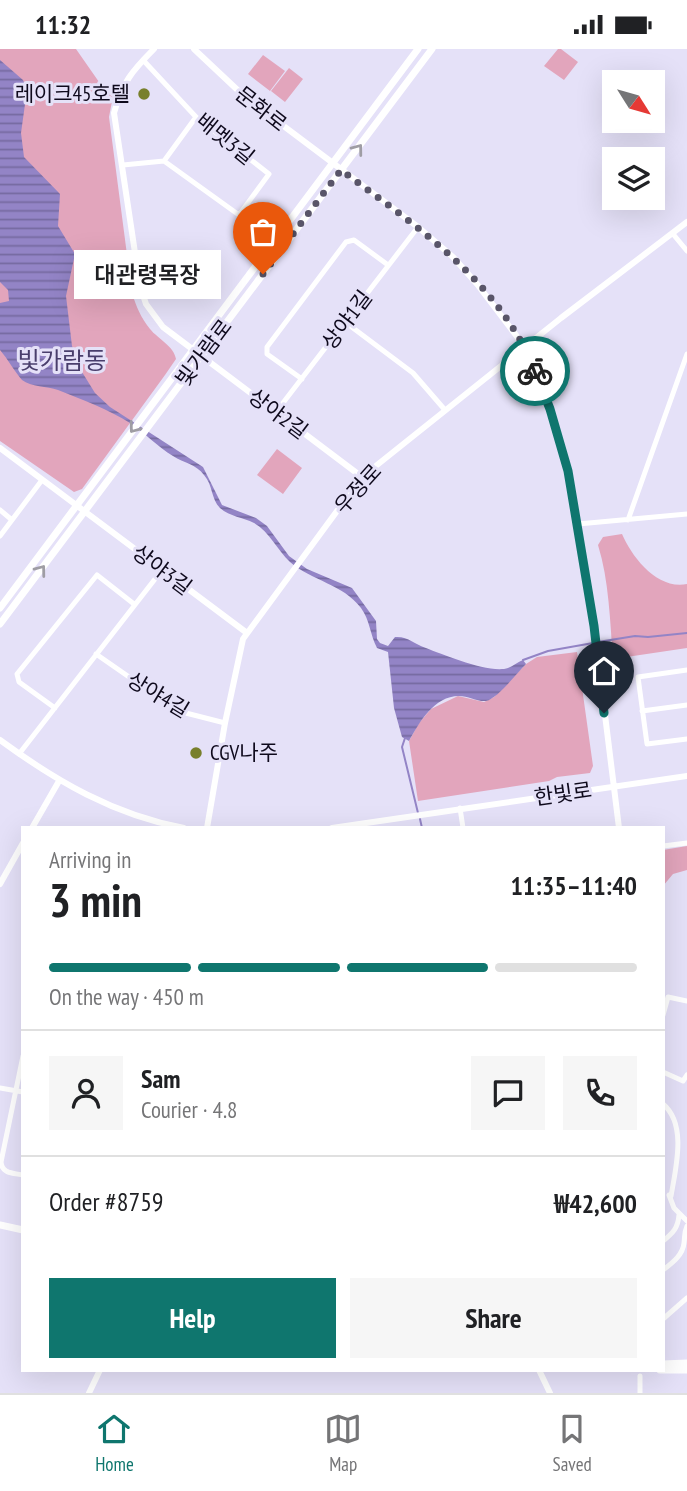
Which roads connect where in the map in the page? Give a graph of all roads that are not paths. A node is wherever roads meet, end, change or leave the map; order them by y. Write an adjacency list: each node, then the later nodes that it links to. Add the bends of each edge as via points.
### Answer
1 (154, 49): 5 (street)
2 (194, 49): 8 (street, 문화로, via 245,97)
3 (418, 49): 8 (main road, 빛가람로)
4 (432, 49): 10 (main road, 빛가람로, one-way to 4)
5 (143, 60): 6 (street, 배멧3길); 9 (street, via 129,74 114,113)
6 (196, 117): 7 (street); 7 (street, 배멧3길, via 269,174 239,215)
7 (164, 161): 9 (street)
8 (332, 163): 10 (street, 문화로); 18 (main road, 빛가람로)
9 (123, 165): 18 (street, via 143,297 159,323)
10 (341, 170): 12 (street, 문화로); 20 (main road, 빛가람로)
11 (687, 222): 13 (street, 우정로)
12 (418, 227): 15 (street, 상야1길); 17 (street, 문화로, via 465,270)
13 (673, 234): 14 (street); 17 (street, 우정로)
14 (687, 251)
15 (388, 265): 16 (street, 상야1길); 21 (street, via 354,240 346,241 267,347 267,354)
16 (345, 322): 21 (street, 상야1길); 22 (street, via 413,373)
17 (525, 347): 22 (street, 우정로); 33 (street, 문화로, via 550,409)
18 (193, 352): 20 (street, 상야2길); 27 (main road, 빛가람로, one-way to 27)
19 (687, 354): 32 (street)
20 (201, 357): 23 (street, 상야2길); 29 (main road, 빛가람로)
21 (302, 379): 23 (street, 상야1길)
22 (445, 410): 25 (street, 우정로)
23 (276, 412): 25 (street, 상야2길)
24 (0, 448): 26 (street, 상야3길)
25 (362, 477): 39 (street, 우정로)
26 (42, 480): 27 (street, 상야3길); 31 (street)
27 (77, 506): 29 (street, 상야3길); 37 (main road, 빛가람로)
28 (0, 510): 31 (street)
29 (85, 512): 35 (street, 상야3길); 38 (main road, 빛가람로, one-way to 29)
30 (687, 514): 32 (street)
31 (12, 520): 34 (street)
32 (628, 520): 33 (street)
33 (578, 524): 51 (street, 문화로)
34 (0, 535)
35 (162, 570): 36 (street); 39 (street, 상야3길)
36 (134, 604): 40 (street); 43 (street, via 97,575 17,674 19,682)
37 (0, 608)
38 (0, 624)
39 (247, 633): 45 (street, 우정로)
40 (96, 654): 43 (street); 45 (street, 상야4길, via 177,711)
41 (687, 670): 44 (street, via 638,677)
42 (687, 705): 44 (street)
43 (55, 708): 48 (street)
44 (642, 711): 46 (street, via 647,744)
45 (225, 723): 55 (street, 우정로)
46 (687, 739)
47 (0, 740): 48 (street)
48 (19, 754): 50 (street)
49 (687, 776): 51 (street, 한빛로)
50 (59, 781): 53 (street); 54 (street, via 108,805)
51 (613, 788): 52 (street, 한빛로); 58 (street, 문화로)
52 (460, 809): 56 (street, 한빛로); 57 (street)
53 (33, 826)
54 (176, 826)
55 (207, 826)
56 (345, 826)
57 (463, 826)
58 (619, 826)
59 (687, 843): 61 (street)
60 (21, 846): 62 (street)
61 (665, 846)
62 (14, 857): 63 (street); 64 (street)
63 (21, 862)
64 (0, 884)
65 (687, 1001): 66 (street, via 668,997)
66 (665, 1008)
67 (665, 1073): 69 (street, via 683,1081)
68 (21, 1074): 71 (street)
69 (687, 1075)
70 (0, 1088): 71 (street)
71 (19, 1092): 73 (street, via 2,1167)
72 (665, 1106): 74 (street, via 676,1117 681,1140 671,1196)
73 (21, 1175)
74 (665, 1197): 75 (street)
75 (679, 1215): 76 (street); 80 (street, via 674,1232)
76 (687, 1220)
77 (0, 1225): 79 (main road)
78 (687, 1226): 81 (street, via 684,1247)
79 (21, 1230)
80 (665, 1239)
81 (665, 1268)
82 (687, 1298): 83 (street)
83 (665, 1317)
84 (687, 1363): 85 (main road)
85 (665, 1364)
86 (665, 1370): 87 (main road)
87 (687, 1370)
88 (99, 1372): 91 (street)
89 (540, 1372): 92 (street)
90 (640, 1376): 93 (street)
91 (89, 1393)
92 (550, 1393)
93 (640, 1393)

